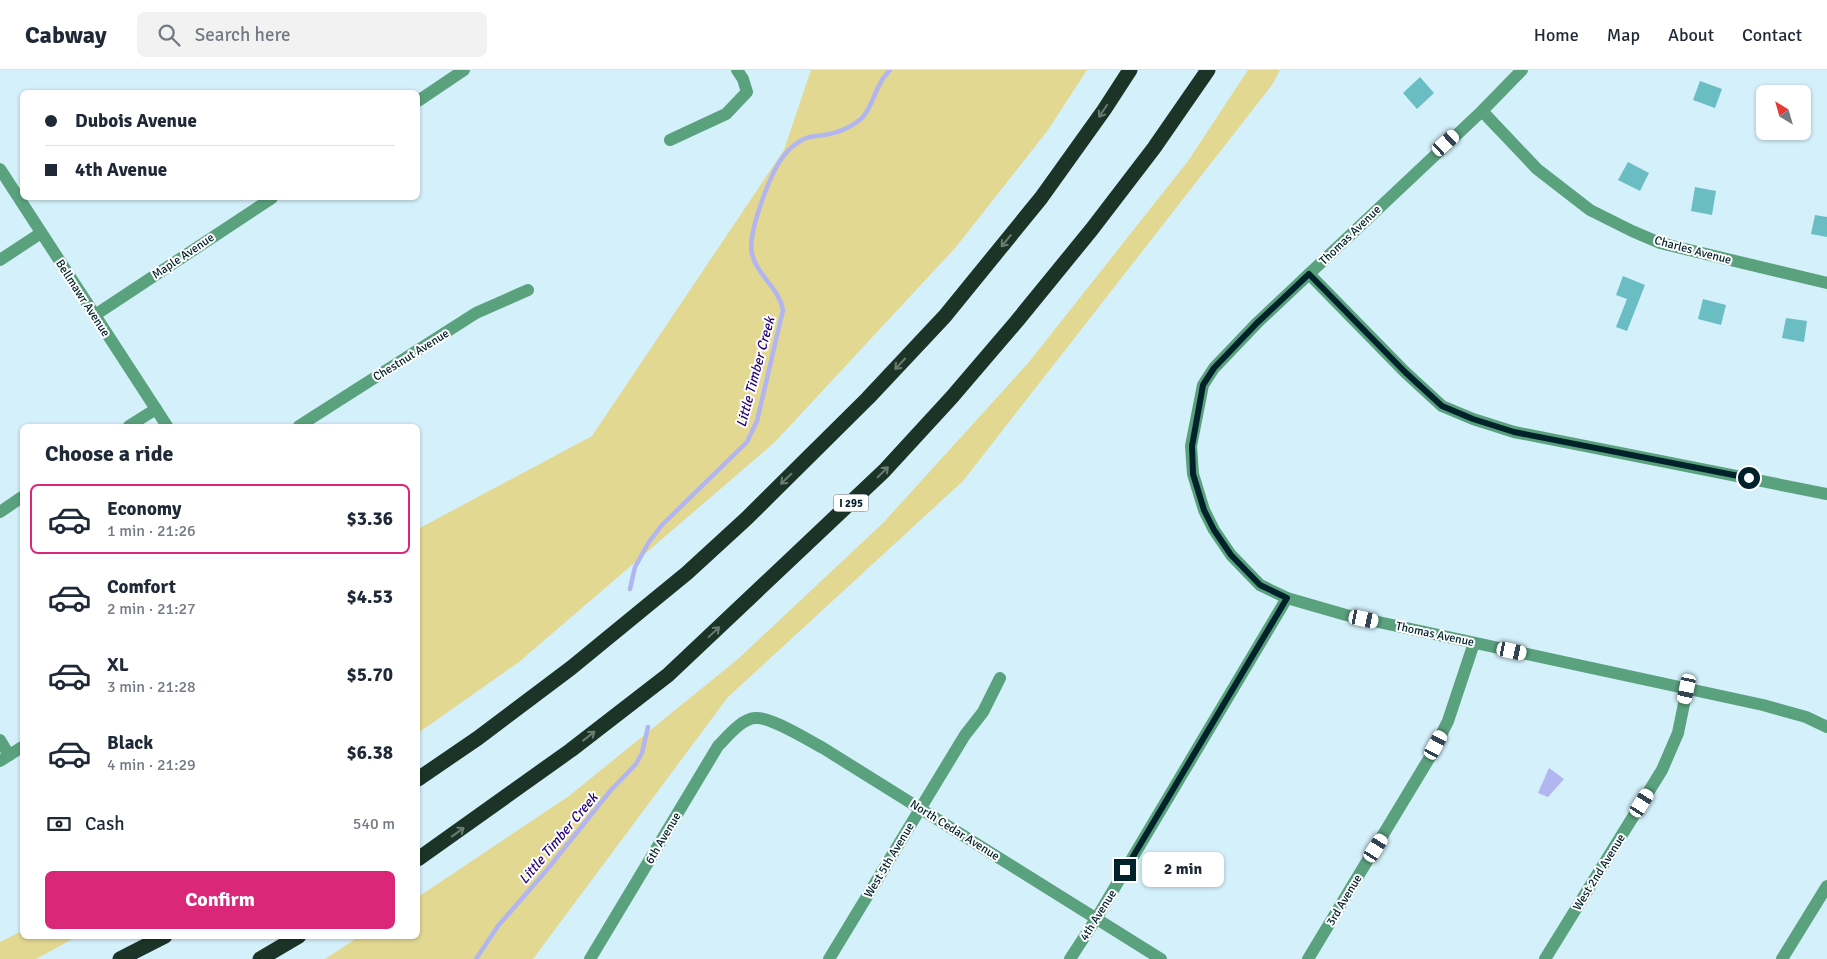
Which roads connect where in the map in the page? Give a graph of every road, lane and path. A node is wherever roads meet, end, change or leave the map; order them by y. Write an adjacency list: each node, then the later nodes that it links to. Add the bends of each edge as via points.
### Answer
1 (464, 70): 6 (street)
2 (737, 70): 8 (street, via 747,92 726,114)
3 (1130, 70): 33 (highway, one-way to 33, via 1041,198 945,316 868,398 687,573 571,668)
4 (1208, 70): 35 (highway, I 295, one-way to 4, via 572,750 668,675 884,471 952,397 1080,244 1154,148)
5 (1522, 70): 7 (street, Thomas Avenue)
6 (420, 100)
7 (1482, 110): 13 (street, Thomas Avenue); 14 (street, Charles Avenue, via 1537,168 1590,210 1660,243)
8 (670, 140)
9 (0, 169): 11 (street, Bellmawr Avenue)
10 (269, 200): 16 (street, Maple Avenue)
11 (41, 233): 12 (street); 16 (street, Bellmawr Avenue)
12 (0, 260)
13 (1309, 274): 21 (street, via 1442,406 1514,432); 24 (street, Thomas Avenue, via 1214,368 1203,385 1192,446 1193,474 1214,530 1231,555 1260,585)
14 (1827, 283)
15 (528, 290): 20 (street, Chestnut Avenue, via 476,313)
16 (95, 315): 17 (street, Bellmawr Avenue)
17 (156, 409): 18 (street); 19 (street, Bellmawr Avenue)
18 (132, 424)
19 (166, 424)
20 (302, 424)
21 (1827, 494)
22 (20, 498): 23 (street)
23 (0, 512)
24 (1287, 598): 25 (street, Thomas Avenue, via 1346,615); 37 (street, 4th Avenue)
25 (1474, 642): 27 (street, Thomas Avenue); 46 (street, 3rd Avenue, via 1448,721 1430,757)
26 (1000, 678): 34 (street, West 5th Avenue)
27 (1687, 689): 29 (street, Thomas Avenue, via 1763,705 1806,717); 47 (street, West 2nd Avenue, via 1678,733 1662,770)
28 (744, 723): 34 (street, North Cedar Avenue, via 755,718 775,722); 42 (street, 6th Avenue, via 718,746)
29 (1827, 727)
30 (0, 740): 32 (street)
31 (20, 748): 32 (street)
32 (5, 758)
33 (420, 779)
34 (921, 808): 37 (street, North Cedar Avenue); 43 (street, West 5th Avenue)
35 (420, 859)
36 (1827, 886): 48 (street)
37 (1096, 918): 44 (street, 4th Avenue); 45 (street, North Cedar Avenue)
38 (159, 939): 40 (highway)
39 (294, 939): 41 (highway)
40 (120, 959)
41 (260, 959)
42 (590, 959)
43 (829, 959)
44 (1070, 959)
45 (1161, 959)
46 (1308, 959)
47 (1545, 959)
48 (1782, 959)

